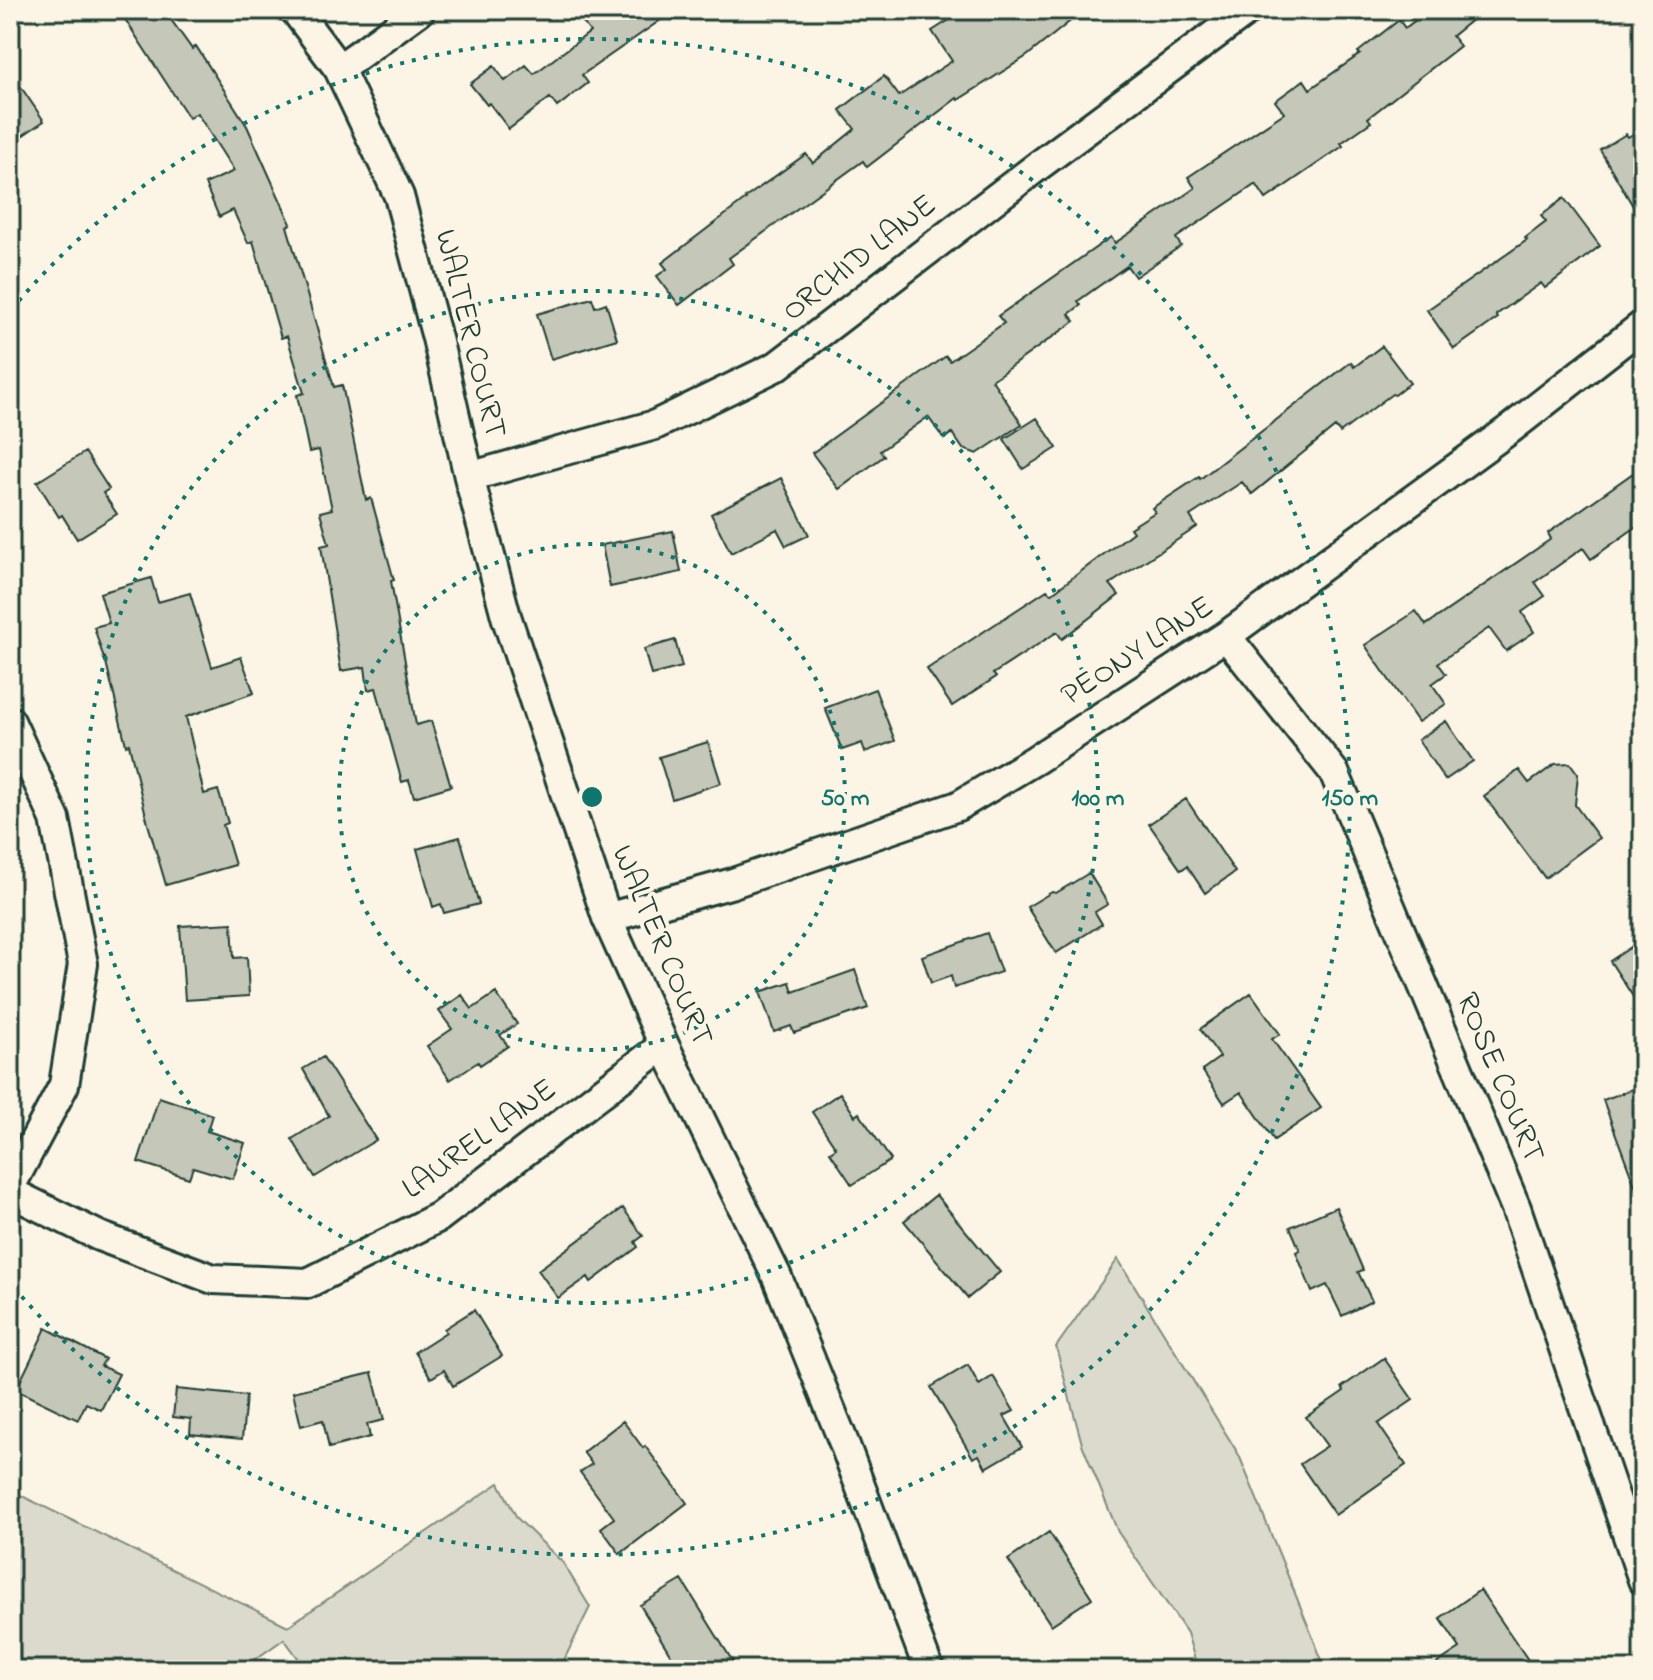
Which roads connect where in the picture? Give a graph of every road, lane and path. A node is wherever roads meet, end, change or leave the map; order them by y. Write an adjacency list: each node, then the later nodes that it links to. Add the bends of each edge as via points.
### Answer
1 (295, 10): 4 (street, WALTER COURT)
2 (420, 10): 4 (street)
3 (1248, 10): 6 (street, ORCHID LANE, via 777,366 655,425)
4 (339, 69): 6 (street, WALTER COURT, via 399,196)
5 (1643, 325): 7 (street, PEONY LANE)
6 (469, 477): 9 (street, WALTER COURT, via 506,616)
7 (1226, 636): 9 (street, PEONY LANE, via 958,806 733,883); 12 (street, ROSE COURT, via 1334,772 1516,1208)
8 (10, 721): 11 (street, via 55,819 83,964 64,1085)
9 (607, 918): 10 (street, WALTER COURT)
10 (664, 1045): 11 (street, LAUREL LANE, via 439,1217 308,1283 213,1279 99,1236); 13 (street, WALTER COURT, via 777,1277)
11 (10, 1190)
12 (1643, 1580)
13 (929, 1670)

